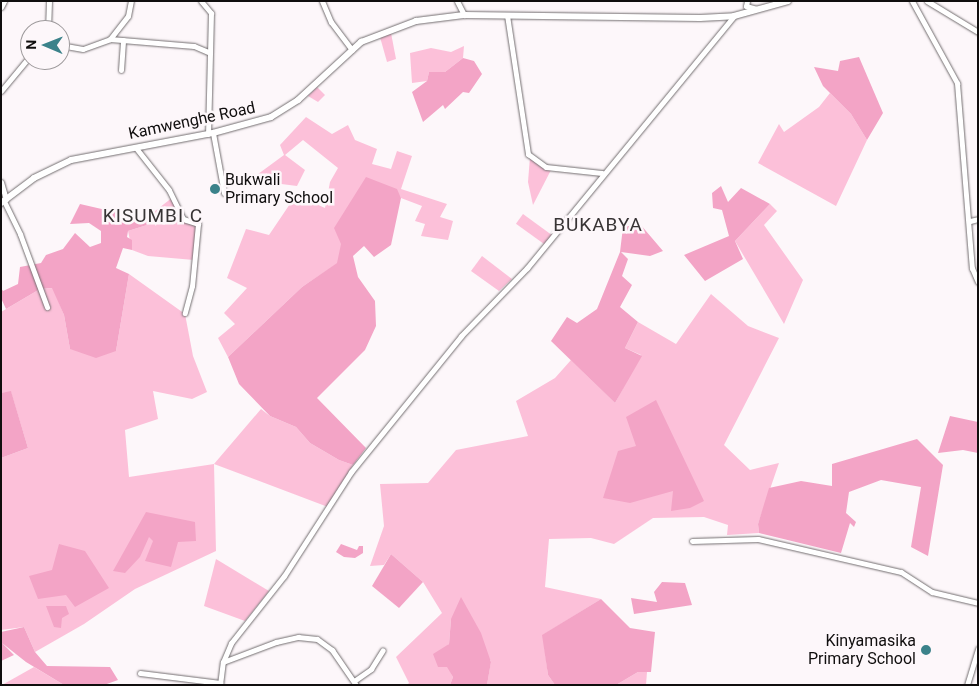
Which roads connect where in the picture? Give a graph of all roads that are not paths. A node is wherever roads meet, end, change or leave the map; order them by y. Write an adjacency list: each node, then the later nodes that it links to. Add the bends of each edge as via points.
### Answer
1 (4, 1): 11 (street)
2 (49, 1): 16 (street)
3 (131, 1): 18 (street, via 128,16)
4 (201, 1): 22 (street, via 212,13)
5 (322, 1): 21 (street, via 331,22)
6 (457, 1): 13 (street)
7 (747, 1): 12 (street, via 746,6)
8 (788, 1): 12 (main road, Kamwenghe Road)
9 (912, 1): 33 (street, via 957,83)
10 (927, 1): 17 (street)
11 (1, 7)
12 (761, 10): 15 (main road, Kamwenghe Road)
13 (464, 15): 14 (main road, Kamwenghe Road); 21 (main road, Kamwenghe Road, via 416,20 372,37)
14 (507, 15): 15 (main road, Kamwenghe Road, via 644,19); 28 (street, via 528,154 546,167)
15 (734, 16): 28 (street)
16 (48, 20)
17 (978, 32)
18 (110, 39): 19 (street); 20 (street, via 83,50)
19 (123, 40): 22 (street, via 194,46); 24 (street)
20 (70, 47)
21 (352, 50): 26 (main road, Kamwenghe Road, via 288,108 248,125)
22 (208, 52): 26 (street)
23 (20, 68): 25 (street)
24 (121, 70)
25 (1, 92)
26 (210, 134): 27 (main road, Kamwenghe Road); 30 (street)
27 (136, 148): 31 (main road, Kamwenghe Road, via 71,160 39,175); 36 (street, via 169,190 182,218 198,224 192,286)
28 (602, 172): 41 (street, via 527,268 461,336 351,472 284,576 235,636)
29 (1, 182): 31 (street)
30 (224, 193)
31 (4, 201): 35 (street)
32 (978, 219): 33 (street)
33 (970, 221): 34 (street, via 972,268)
34 (978, 282)
35 (47, 306)
36 (185, 314)
37 (692, 541): 38 (street, via 767,541 901,572 932,592)
38 (978, 604)
39 (978, 649): 45 (street)
40 (383, 650): 43 (street, via 371,669)
41 (223, 662): 43 (street, via 276,642 308,637 324,642); 44 (street)
42 (140, 673): 44 (street)
43 (355, 683)
44 (220, 684)
45 (967, 685)

